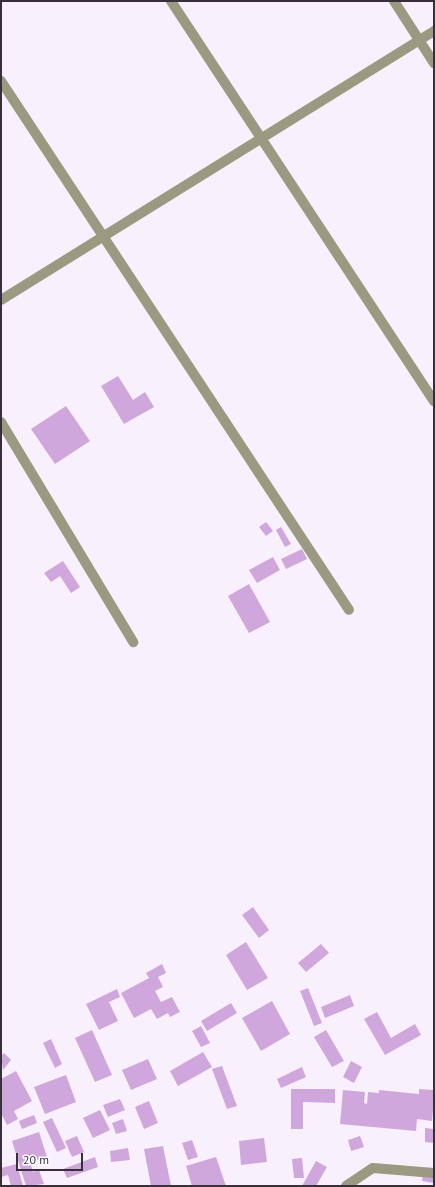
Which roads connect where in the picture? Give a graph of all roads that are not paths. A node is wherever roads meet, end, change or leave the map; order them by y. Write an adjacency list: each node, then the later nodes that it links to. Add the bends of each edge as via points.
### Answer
1 (171, 1): 7 (street)
2 (394, 1): 4 (street)
3 (434, 31): 4 (street)
4 (419, 40): 5 (street); 7 (street)
5 (434, 63)
6 (1, 81): 8 (street)
7 (261, 138): 8 (street); 10 (street)
8 (103, 236): 9 (street); 12 (street)
9 (1, 300)
10 (434, 401)
11 (1, 422): 13 (street)
12 (349, 610)
13 (133, 642)
14 (434, 1173): 15 (street, via 373,1168)
15 (346, 1186)

